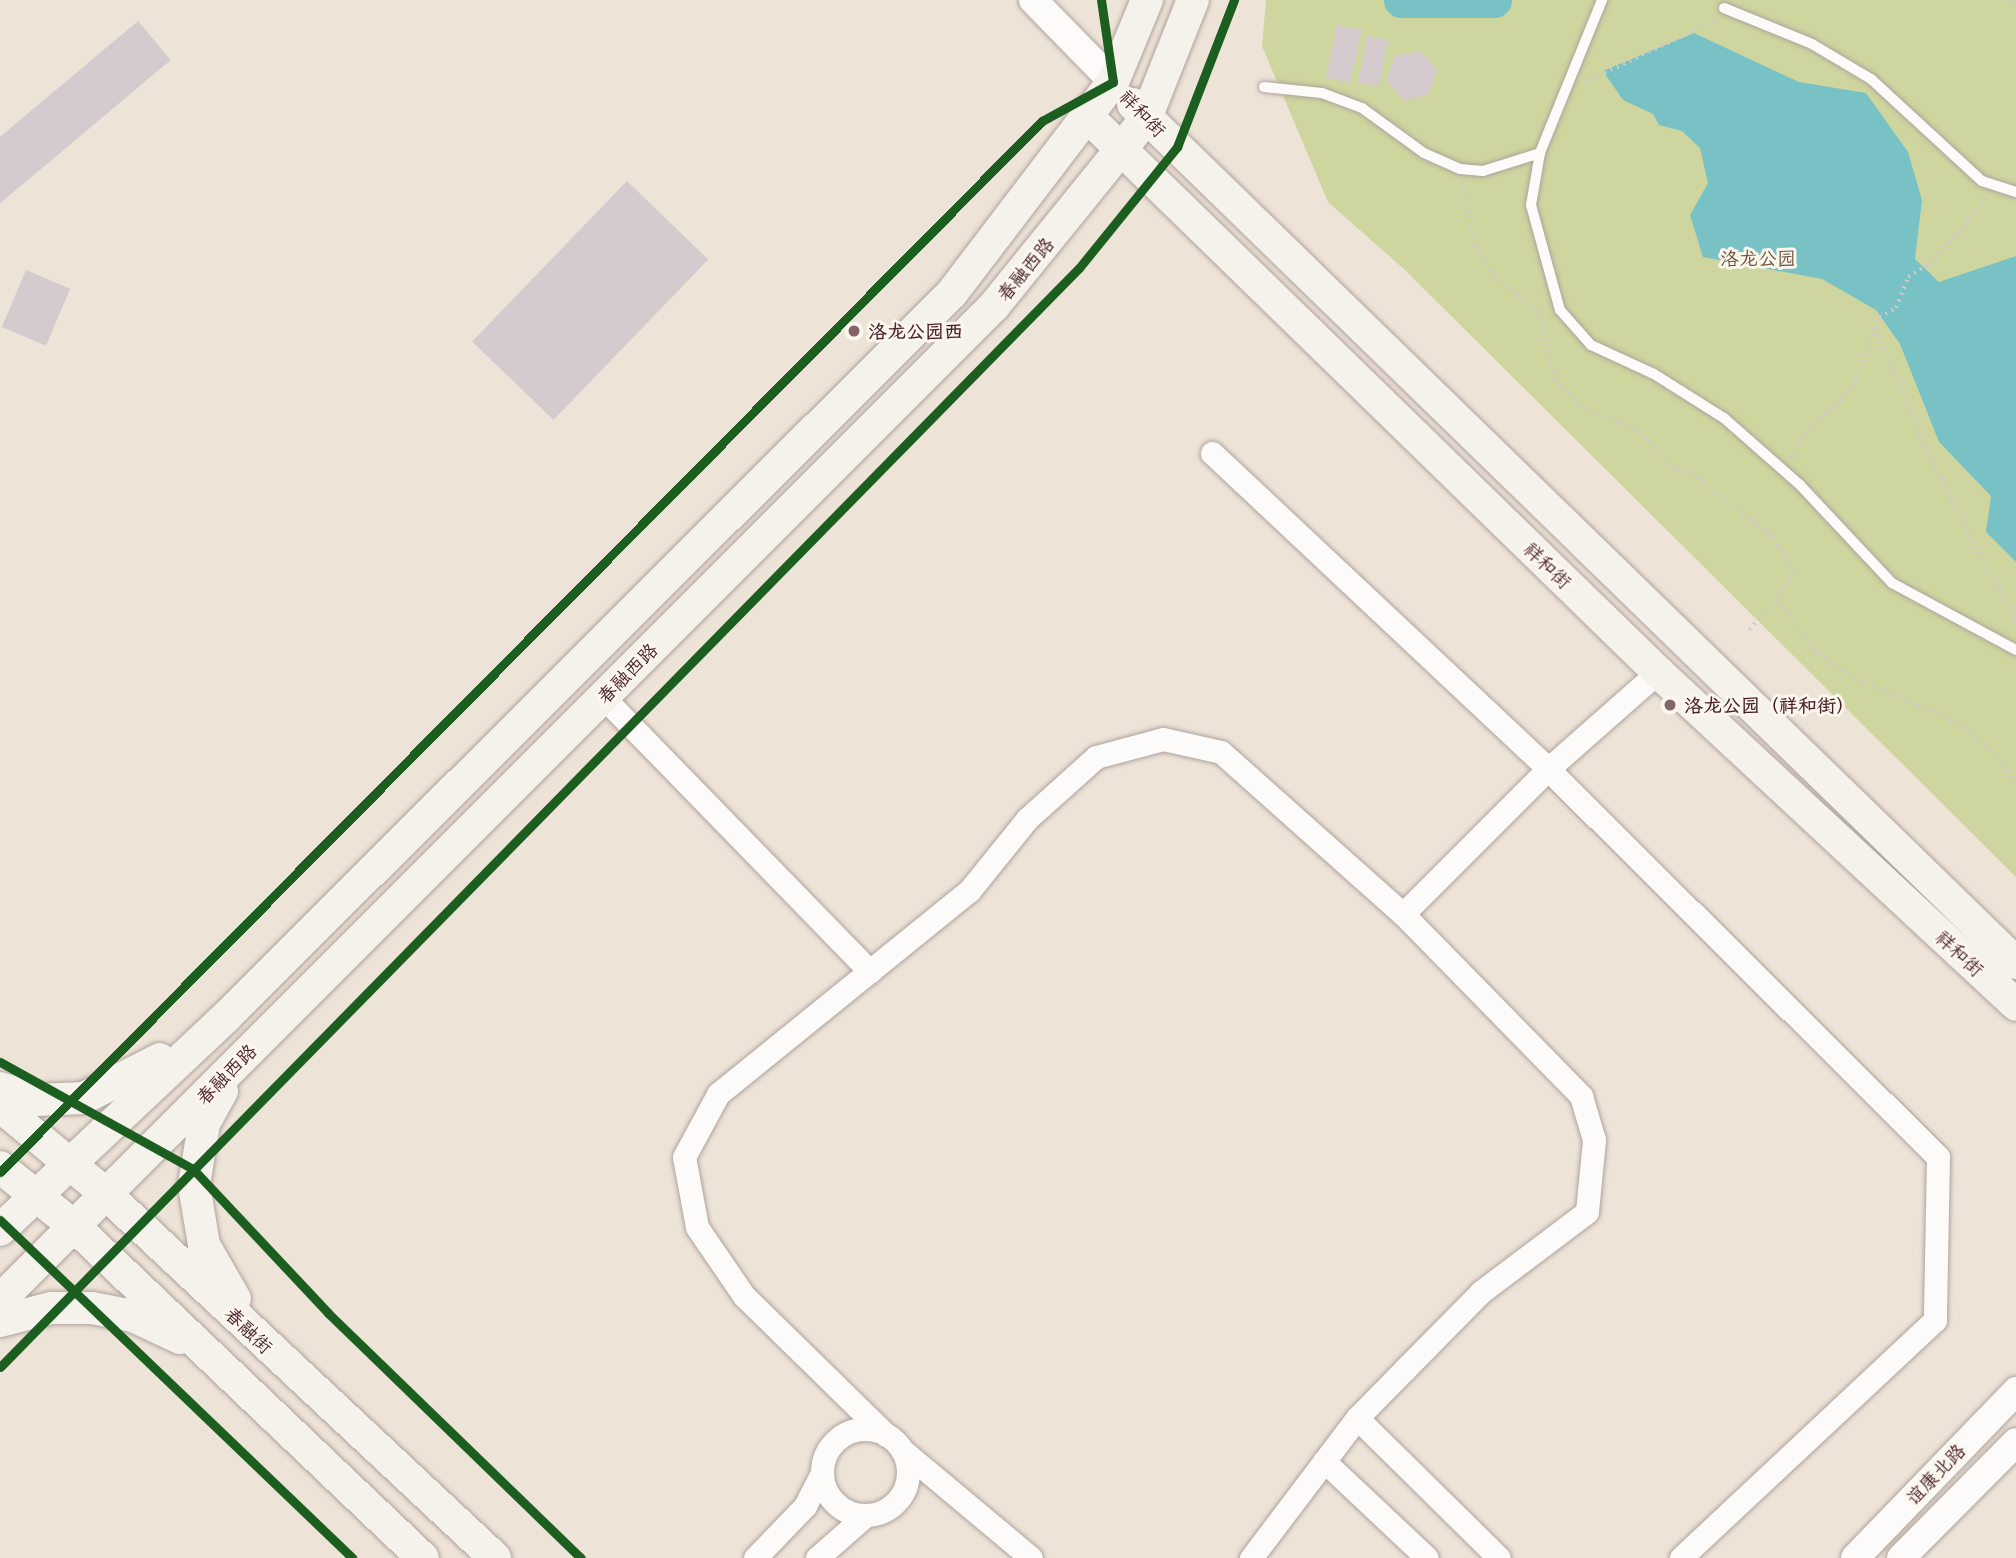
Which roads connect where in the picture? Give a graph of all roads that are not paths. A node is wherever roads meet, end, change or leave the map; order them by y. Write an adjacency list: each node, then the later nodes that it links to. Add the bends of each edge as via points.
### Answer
1 (1033, 0): 6 (street)
2 (1147, 0): 6 (main road, 春融西路)
3 (1193, 0): 9 (main road, 春融西路)
4 (1601, 4): 11 (lane)
5 (1724, 8): 12 (lane, via 1812,44 1871,79 1982,181)
6 (1113, 82): 8 (main road, 春融西路); 9 (main road, 祥和街)
7 (1264, 87): 11 (lane, via 1322,93 1362,108 1424,153 1460,169 1483,171)
8 (1087, 116): 10 (main road, 祥和街); 22 (main road, 春融西路, via 952,293)
9 (1146, 118): 10 (main road, 春融西路); 19 (main road, 祥和街)
10 (1120, 150): 15 (main road, 祥和街); 16 (main road, 春融西路, via 994,306)
11 (1540, 153): 14 (lane, via 1531,205 1560,310 1591,345 1654,374 1724,418 1784,471 1892,583)
12 (2016, 192)
13 (1212, 453): 17 (street)
14 (2016, 650)
15 (1658, 671): 17 (street); 21 (main road, 祥和街)
16 (603, 696): 20 (street); 23 (main road, 春融西路)
17 (1548, 769): 18 (street); 55 (street, via 1938,1157 1936,1320)
18 (1403, 914): 20 (street, via 1221,752 1163,739 1097,757 1027,819 969,891); 38 (street, via 1581,1096 1594,1140 1587,1212 1481,1292)
19 (2016, 963)
20 (870, 972): 35 (street, via 718,1094 684,1157 697,1227 744,1296)
21 (2016, 1005)
22 (226, 1017): 24 (main road, via 100,1093 51,1101); 26 (main road, 春融西路)
23 (253, 1047): 28 (main road, 春融西路); 37 (main road, via 204,1124 193,1169 198,1226 229,1291)
24 (0, 1088)
25 (0, 1106): 26 (main road, 春融街)
26 (70, 1162): 28 (main road, 春融街); 29 (main road, 春融西路)
27 (0, 1167): 29 (main road)
28 (106, 1194): 30 (main road, 春融西路); 37 (main road, 春融街)
29 (37, 1195): 30 (main road); 31 (main road, 春融西路)
30 (74, 1226): 32 (main road, 春融西路); 34 (main road)
31 (0, 1230)
32 (0, 1300)
33 (0, 1321): 34 (main road, via 58,1307 113,1311)
34 (207, 1352): 47 (main road)
35 (848, 1391): 39 (street, via 851,1414); 40 (street)
36 (2016, 1391): 56 (street, 谊康北路)
37 (326, 1403): 48 (main road, 春融街)
38 (1357, 1418): 42 (street); 54 (street)
39 (843, 1435): 40 (street, via 864,1429); 43 (street, via 827,1451)
40 (894, 1442): 44 (street); 45 (street, via 908,1472)
41 (2016, 1442): 57 (street, 谊康北路)
42 (1324, 1461): 52 (street); 53 (street)
43 (822, 1472): 46 (street, via 835,1503); 49 (street, via 804,1506)
44 (945, 1491): 45 (street); 51 (street)
45 (902, 1493): 46 (street, via 887,1509)
46 (866, 1515): 50 (street)
47 (423, 1558)
48 (495, 1558)
49 (755, 1558)
50 (817, 1558)
51 (1031, 1558)
52 (1251, 1558)
53 (1427, 1558)
54 (1499, 1558)
55 (1681, 1558)
56 (1855, 1558)
57 (1901, 1558)

